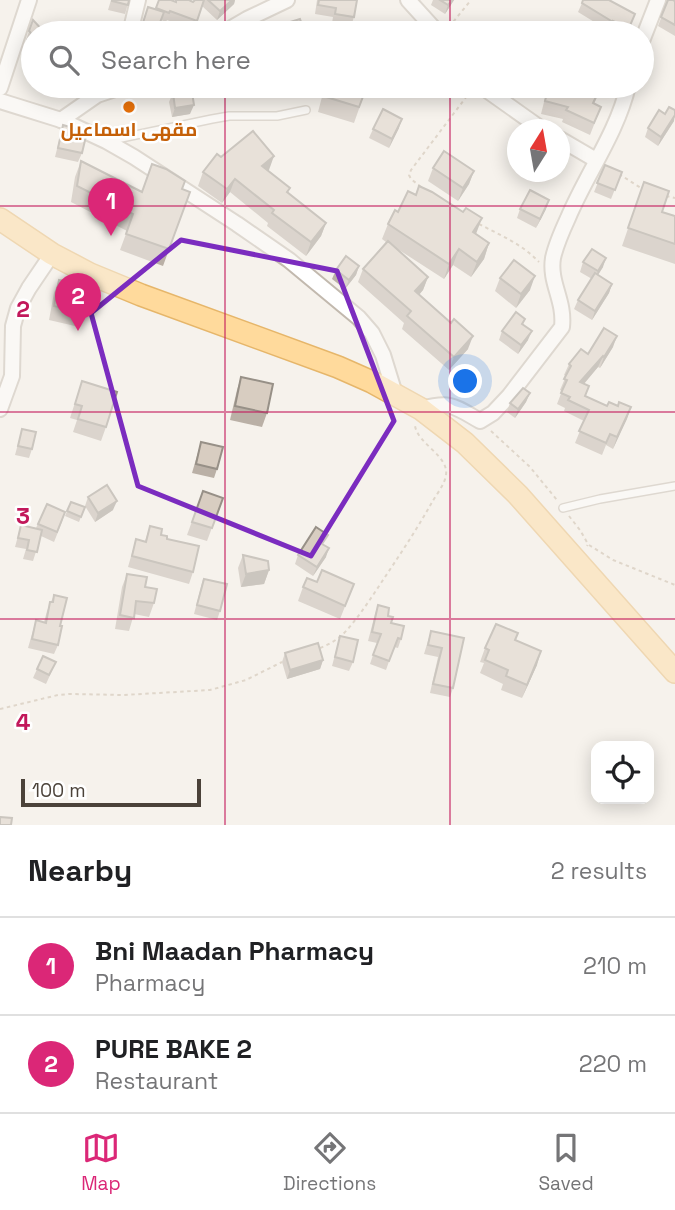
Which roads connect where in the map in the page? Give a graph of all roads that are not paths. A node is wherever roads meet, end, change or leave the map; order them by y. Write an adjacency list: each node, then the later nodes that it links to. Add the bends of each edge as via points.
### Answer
1 (29, 0): 6 (street)
2 (138, 0): 7 (street)
3 (287, 0): 8 (street)
4 (408, 0): 9 (street)
5 (658, 0): 10 (street)
6 (22, 21)
7 (133, 21)
8 (244, 21)
9 (432, 21)
10 (650, 21)
11 (21, 24): 12 (street)
12 (0, 88)
13 (93, 98): 19 (street)
14 (498, 98): 18 (street)
15 (625, 98): 22 (street)
16 (0, 101): 19 (street)
17 (306, 110): 20 (lane, via 276,116 220,117)
18 (528, 119)
19 (61, 120): 20 (street)
20 (106, 141): 25 (street, via 248,231 343,303 372,333)
21 (570, 145): 22 (street)
22 (596, 160): 27 (street, via 553,260 562,327 509,396 480,421 448,404)
23 (0, 219): 24 (main road)
24 (52, 254): 25 (main road, via 141,295 338,368); 26 (street, via 18,308 12,376)
25 (395, 394): 27 (main road)
26 (0, 409)
27 (421, 409): 30 (main road, via 465,443 582,552)
28 (675, 486): 29 (lane)
29 (563, 508)
30 (675, 672)

